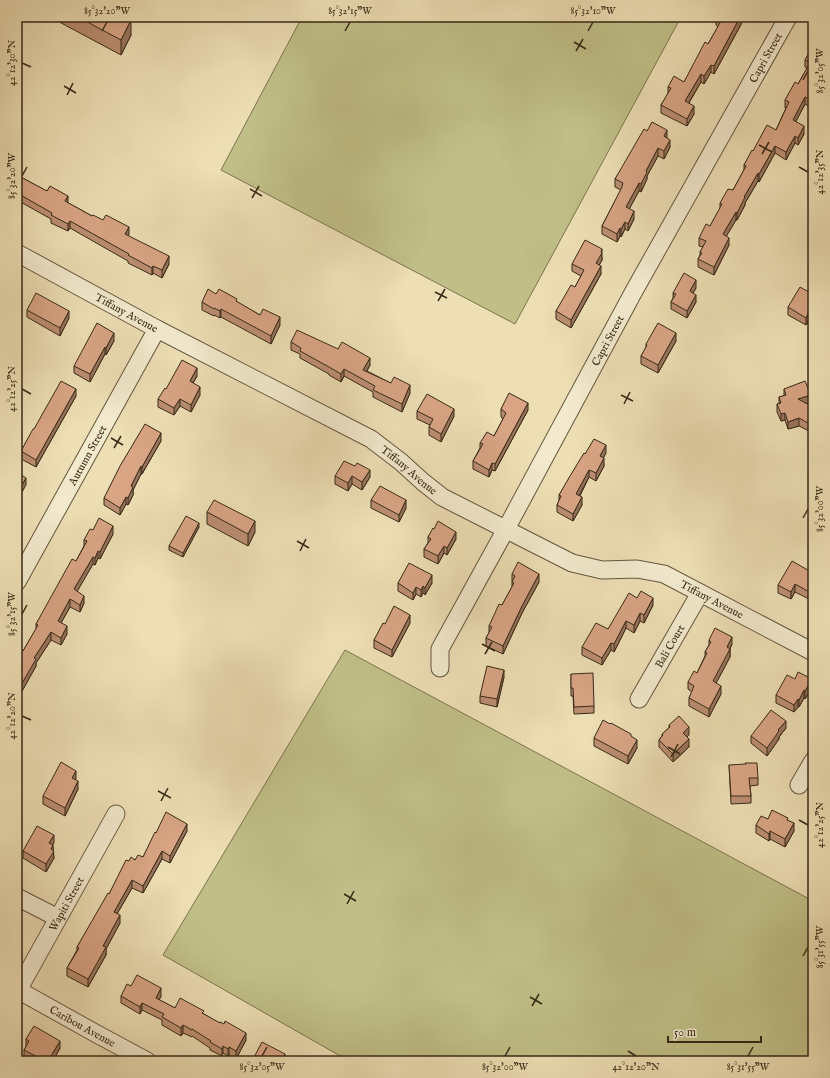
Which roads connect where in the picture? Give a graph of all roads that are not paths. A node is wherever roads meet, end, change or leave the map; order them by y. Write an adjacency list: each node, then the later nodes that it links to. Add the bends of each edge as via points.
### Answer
1 (788, 17): 4 (street, Capri Street, via 634,291)
2 (17, 253): 3 (street, Tiffany Avenue)
3 (157, 329): 4 (street, Tiffany Avenue, via 372,439 442,497); 5 (street, Autumn Street)
4 (506, 529): 6 (street, Tiffany Avenue, via 572,563 602,570 637,569 664,574); 8 (street, Capri Street, via 440,649)
5 (17, 582)
6 (700, 592): 7 (street, Tiffany Avenue); 9 (street, Bali Court)
7 (813, 652)
8 (440, 668)
9 (639, 699)
10 (813, 760): 11 (street)
11 (799, 786)
12 (116, 814): 14 (street, Wapiti Street)
13 (17, 897): 14 (street)
14 (58, 918): 15 (street, Wapiti Street)
15 (18, 991): 16 (street, Caribou Avenue)
16 (148, 1061)

